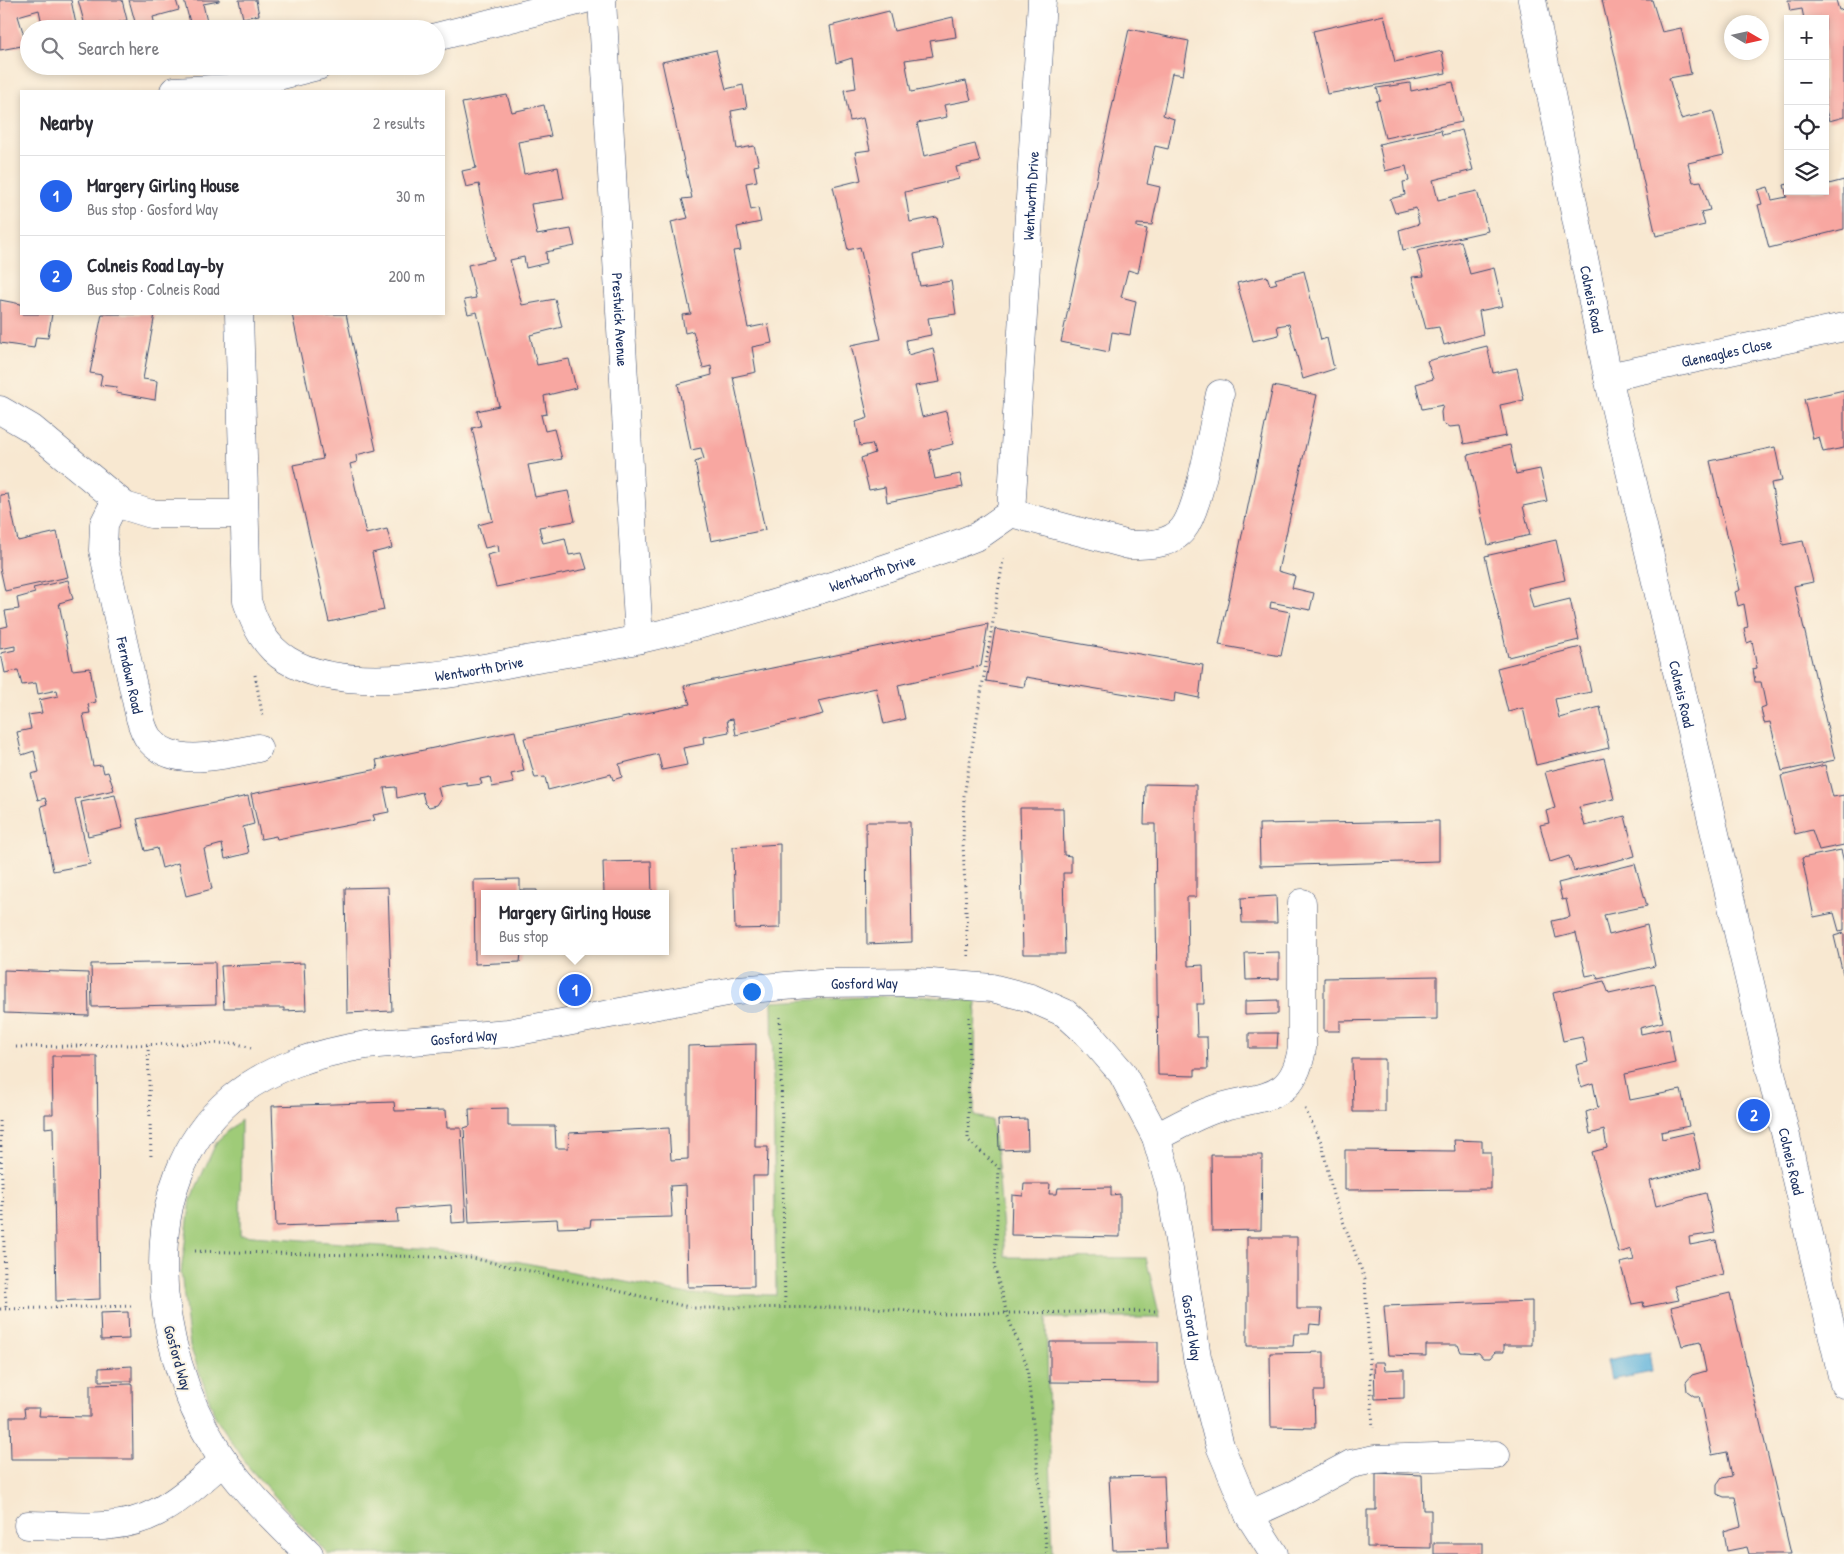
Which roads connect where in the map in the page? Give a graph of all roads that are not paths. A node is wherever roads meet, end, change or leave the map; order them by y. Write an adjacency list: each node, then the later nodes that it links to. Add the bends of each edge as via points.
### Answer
1 (582, 0): 5 (street)
2 (602, 0): 16 (street, Prestwick Avenue)
3 (1042, 0): 14 (street, Wentworth Drive)
4 (1532, 0): 10 (street, Colneis Road)
5 (445, 35)
6 (285, 75): 7 (street)
7 (230, 90)
8 (239, 315): 15 (street, Wentworth Drive)
9 (1844, 327): 10 (street, Gleneagles Close)
10 (1608, 377): 20 (street, Colneis Road)
11 (1220, 394): 14 (street, via 1193,512 1182,530 1168,540 1149,545 1129,545)
12 (0, 410): 13 (street, via 50,443)
13 (116, 500): 15 (street, via 139,512 151,514); 17 (street, Ferndown Road, via 104,524 103,550 140,718 148,738 166,751 197,759)
14 (1011, 513): 16 (street, Wentworth Drive, via 978,536 955,545 755,609)
15 (243, 514): 16 (street, Wentworth Drive, via 247,602 260,634 287,660 329,674 382,681 491,667)
16 (639, 639)
17 (258, 748)
18 (1302, 902): 19 (street, via 1302,1048 1291,1081 1271,1096 1214,1109)
19 (1156, 1137): 22 (street, Gosford Way, via 1122,1073 1065,1013 1012,992 969,985 874,981 780,985 508,1033 366,1045 294,1062 232,1098 205,1125 186,1157 173,1194 164,1250 165,1306 171,1343 184,1386 205,1431); 23 (street, Gosford Way, via 1171,1190 1198,1357 1220,1446)
20 (1844, 1384)
21 (1496, 1455): 23 (street, via 1375,1459 1351,1464)
22 (224, 1461): 24 (street, via 158,1512 139,1520 102,1526); 25 (street, Gosford Way)
23 (1249, 1515): 26 (street, Gosford Way)
24 (28, 1525)
25 (309, 1554)
26 (1274, 1554)

